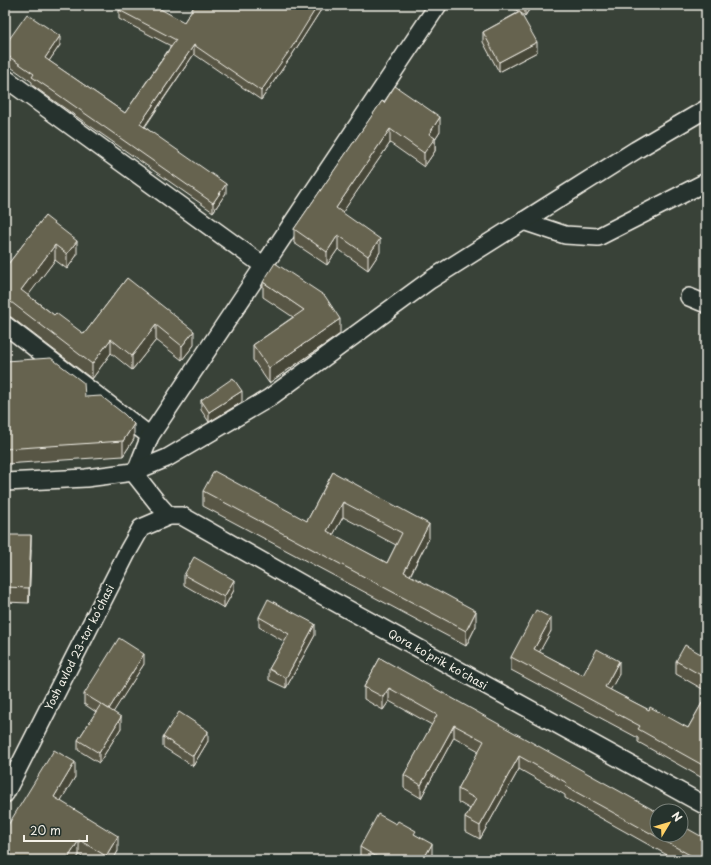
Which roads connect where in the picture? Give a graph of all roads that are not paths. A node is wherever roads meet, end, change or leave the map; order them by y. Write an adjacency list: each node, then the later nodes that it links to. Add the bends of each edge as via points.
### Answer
1 (438, 5): 6 (street)
2 (5, 78): 6 (street)
3 (706, 109): 5 (street)
4 (706, 182): 5 (street, via 598,237 565,235)
5 (523, 221): 11 (street, via 430,280 269,398 167,458)
6 (264, 266): 10 (street)
7 (689, 297): 8 (street)
8 (706, 304)
9 (5, 325): 10 (street)
10 (150, 436): 11 (street)
11 (135, 471): 12 (street, via 86,478); 13 (street)
12 (5, 482)
13 (164, 510): 14 (street, Yosh avlod 23-tor koʻchasi, via 140,528); 15 (street, Qora koʻprik koʻchasi, via 182,516)
14 (5, 794)
15 (706, 806)

